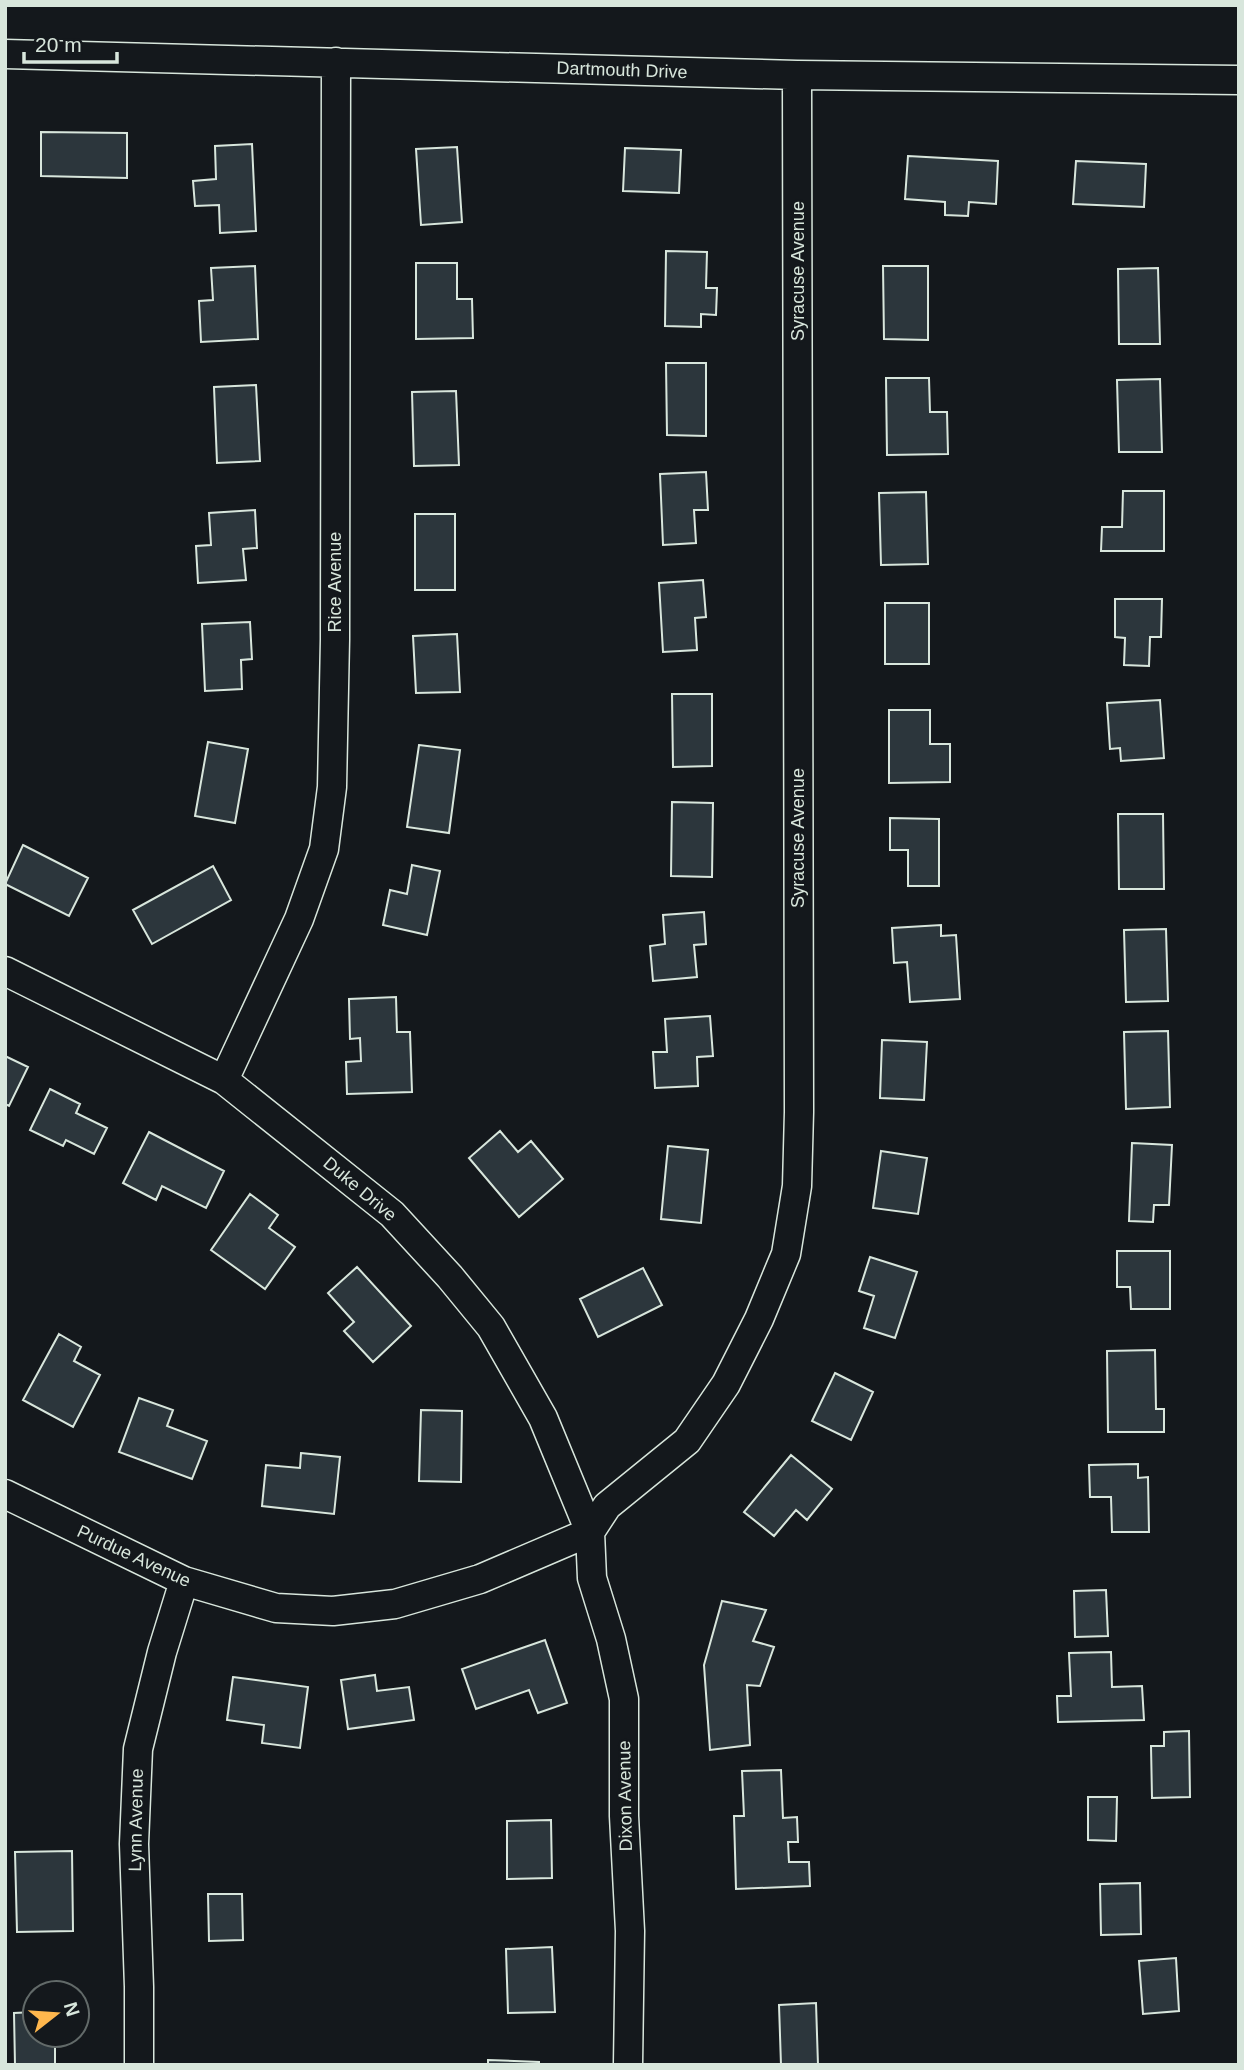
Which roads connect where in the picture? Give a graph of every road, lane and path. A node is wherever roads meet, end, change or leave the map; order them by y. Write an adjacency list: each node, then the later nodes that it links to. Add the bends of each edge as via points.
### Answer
1 (5, 54): 2 (street, Dartmouth Drive)
2 (336, 62): 3 (street, Dartmouth Drive); 6 (street, Rice Avenue, via 332,787 324,849 299,919)
3 (797, 75): 4 (street, Dartmouth Drive); 8 (street, Syracuse Avenue, via 797,1186 786,1254 726,1384 687,1441 607,1506)
4 (1239, 80)
5 (5, 971): 6 (street, Duke Drive)
6 (224, 1080): 8 (street, Duke Drive, via 392,1214 450,1276 491,1327 543,1418)
7 (5, 1494): 9 (street, Purdue Avenue)
8 (590, 1532): 9 (street, Purdue Avenue, via 480,1579 395,1604 333,1611 276,1608); 11 (street, Dixon Avenue, via 592,1578 624,1699)
9 (184, 1581): 10 (street, Lynn Avenue, via 138,1749 134,1844)
10 (139, 2065)
11 (628, 2065)

